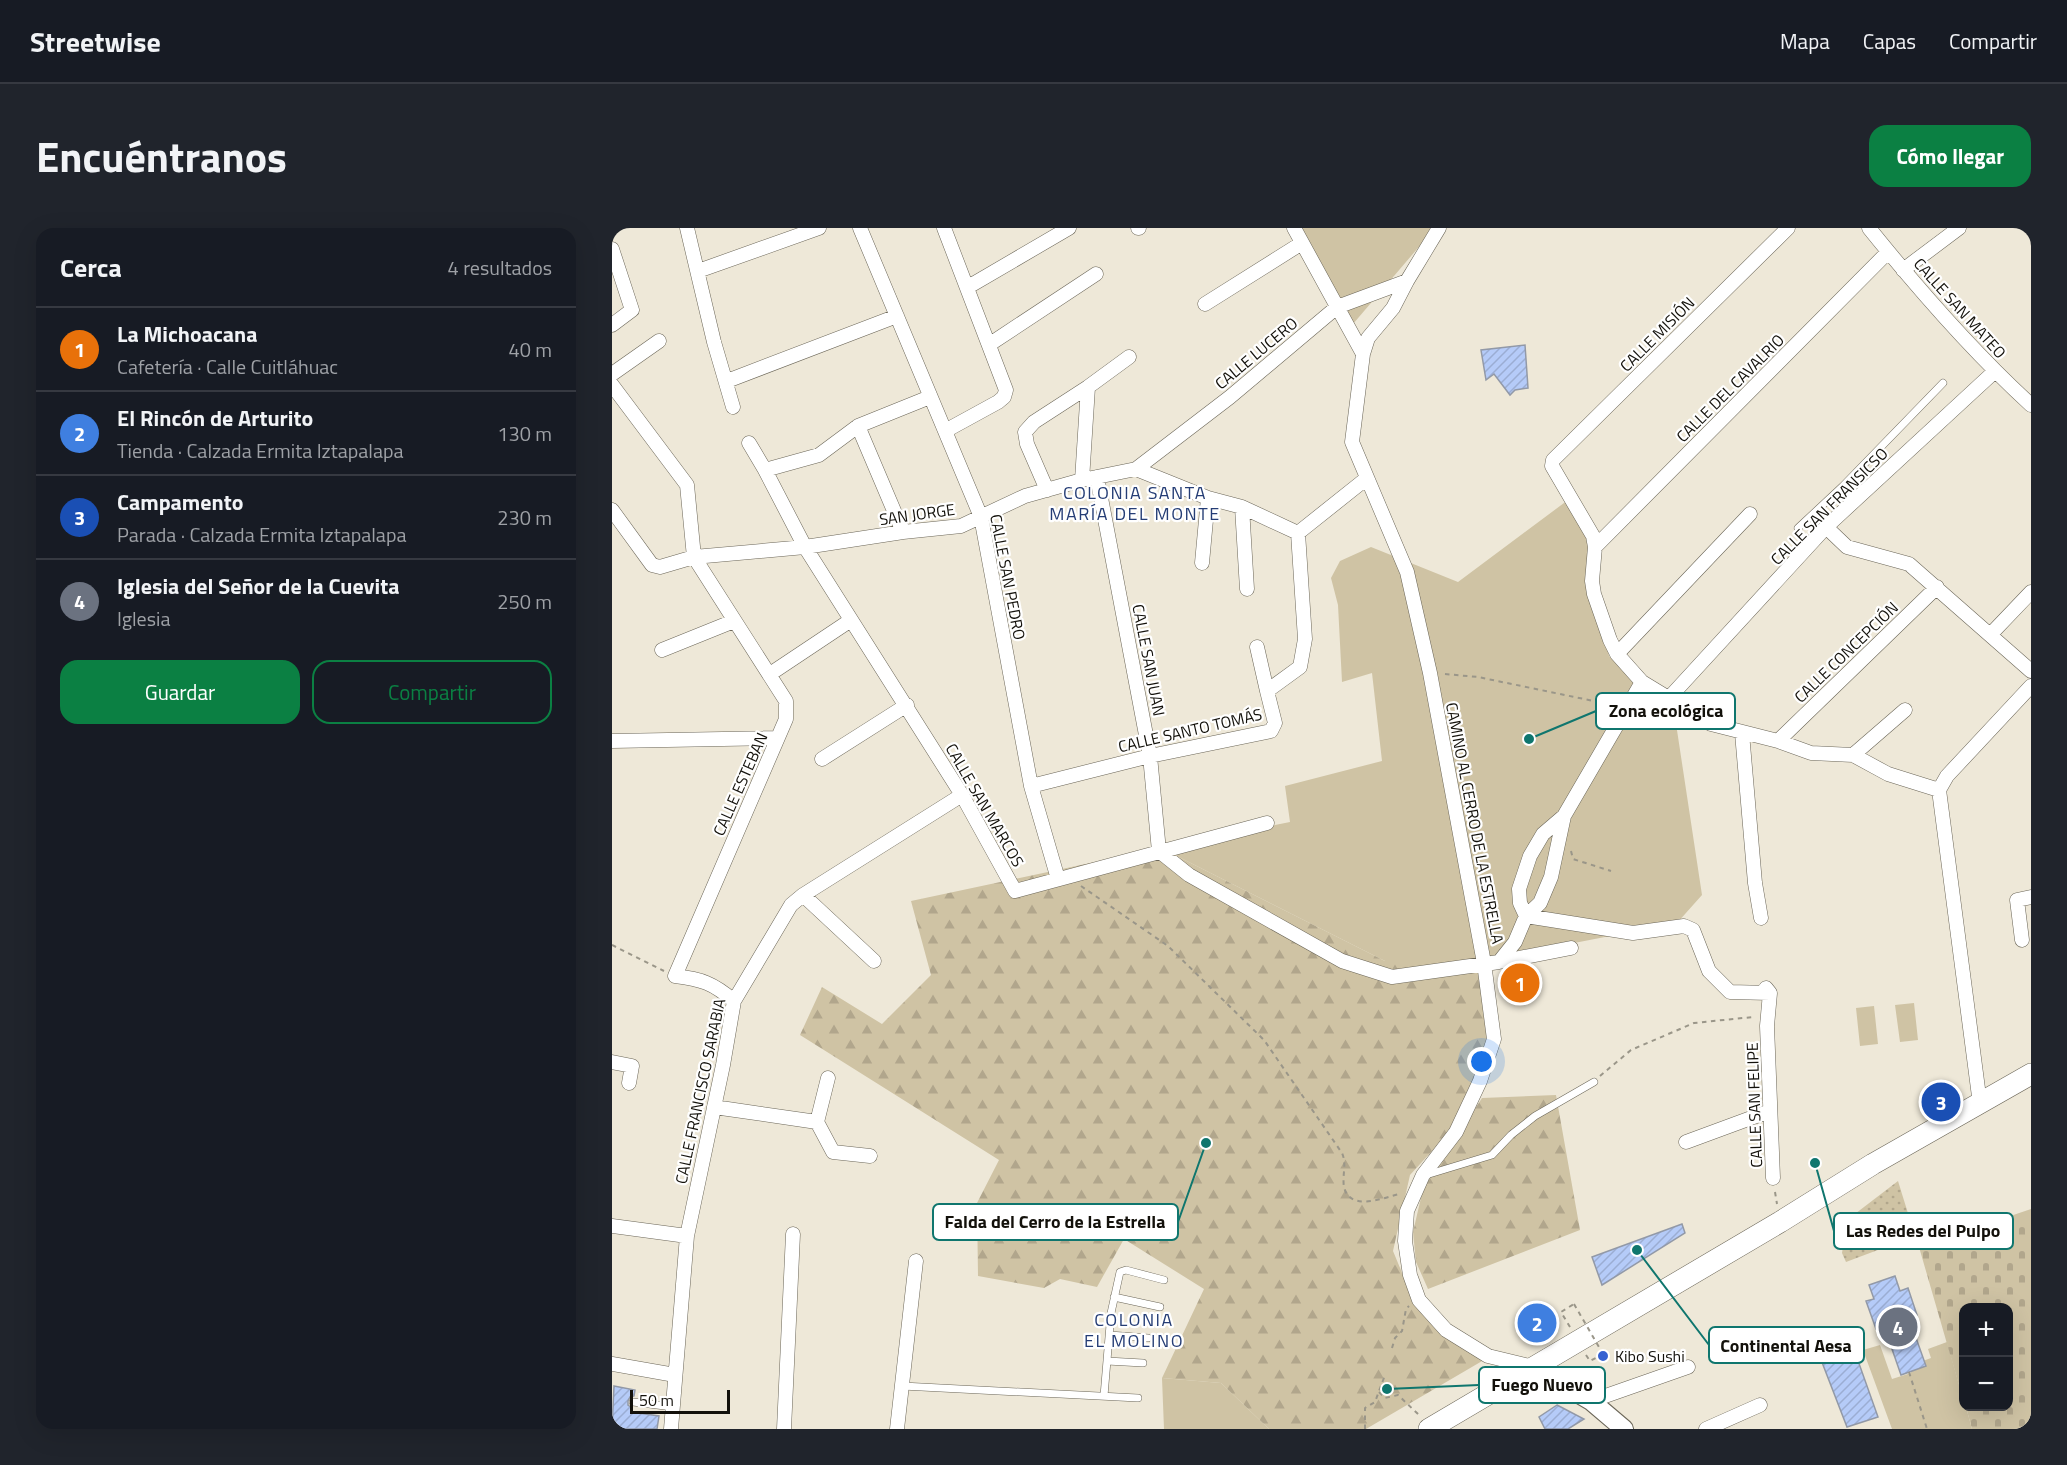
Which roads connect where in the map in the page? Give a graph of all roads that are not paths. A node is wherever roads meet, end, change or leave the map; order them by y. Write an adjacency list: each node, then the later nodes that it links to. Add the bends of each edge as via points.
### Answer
1 (687, 228): 15 (street)
2 (819, 228): 15 (street)
3 (860, 228): 21 (street, CALLE SAN PEDRO)
4 (944, 228): 18 (street)
5 (1069, 228): 18 (street)
6 (1294, 228): 11 (street)
7 (1439, 228): 17 (street, CAMINO AL CERRO DE LA ESTRELLA)
8 (1788, 228): 57 (street, CALLE MISIÓN, via 1553,460 1551,466 1593,536)
9 (1869, 228): 13 (street, CALLE SAN MATEO)
10 (1959, 228): 14 (street)
11 (1302, 243): 19 (street); 20 (street)
12 (612, 249): 22 (street, via 632,310)
13 (1888, 252): 14 (street, CALLE SAN MATEO); 57 (street, CALLE DEL CAVALRIO)
14 (1903, 270): 27 (street, CALLE SAN MATEO)
15 (698, 272): 29 (street)
16 (1096, 274): 24 (street)
17 (1407, 281): 20 (street, CALLE LUCERO); 25 (street, CAMINO AL CERRO DE LA ESTRELLA, via 1393,308 1368,338)
18 (968, 287): 24 (street)
19 (1205, 304)
20 (1337, 307): 25 (street); 39 (street, CALLE LUCERO)
21 (897, 316): 29 (street); 33 (street, CALLE SAN PEDRO)
22 (612, 325)
23 (659, 341): 28 (street)
24 (990, 344): 37 (street, via 1006,390 1004,397)
25 (1363, 354): 42 (street, CAMINO AL CERRO DE LA ESTRELLA, via 1352,442)
26 (1129, 357): 32 (street)
27 (1995, 372): 34 (street, CALLE SAN MATEO); 47 (street, CALLE SAN FRANSICSO)
28 (612, 374)
29 (727, 381): 35 (street)
30 (1944, 383): 44 (lane)
31 (612, 385): 58 (street, via 687,485)
32 (1088, 387): 43 (street); 45 (street, via 1025,432)
33 (930, 397): 36 (street); 37 (street, CALLE SAN PEDRO)
34 (2031, 405)
35 (734, 407)
36 (858, 426): 40 (street, via 819,455); 54 (street)
37 (945, 430): 51 (street, CALLE SAN PEDRO)
38 (749, 443): 40 (street, CALLE SAN MARCOS)
39 (1136, 469): 41 (street, SAN JORGE); 46 (street)
40 (765, 470): 56 (street, CALLE SAN MARCOS)
41 (1097, 477): 43 (street, SAN JORGE); 82 (street, CALLE SAN JUAN)
42 (1367, 478): 55 (street); 99 (street, CAMINO AL CERRO DE LA ESTRELLA, via 1407,572 1430,673)
43 (1082, 480): 45 (street, SAN JORGE)
44 (1843, 486): 47 (lane); 53 (lane)
45 (1047, 489): 51 (street, SAN JORGE)
46 (1208, 498): 48 (street); 59 (street)
47 (1857, 499): 52 (street, CALLE SAN FRANSICSO)
48 (1242, 507): 55 (street); 61 (street)
49 (612, 510): 58 (street, SAN JORGE, via 652,565 660,567)
50 (1750, 514): 68 (street)
51 (981, 518): 54 (street, SAN JORGE, via 961,526); 84 (street, CALLE SAN PEDRO)
52 (1826, 527): 60 (street, via 1847,547 1909,564); 74 (street, CALLE SAN FRANSICSO)
53 (1798, 528)
54 (903, 532): 56 (street, SAN JORGE)
55 (1298, 533): 73 (street, CALLE SANTO TOMÁS, via 1305,639 1300,667)
56 (805, 547): 58 (street, SAN JORGE); 63 (street, CALLE SAN MARCOS)
57 (1595, 547): 68 (street, via 1594,594)
58 (694, 558): 64 (street, CALLE ESTEBAN)
59 (1202, 563)
60 (1937, 587): 65 (street); 80 (street, CALLE CONCEPCIÓN)
61 (1247, 590)
62 (2031, 592): 65 (street)
63 (851, 620): 70 (street); 75 (street, CALLE SAN MARCOS)
64 (734, 621): 67 (street); 70 (street, CALLE ESTEBAN)
65 (1990, 635): 69 (street)
66 (1257, 647): 73 (street)
67 (662, 650)
68 (1617, 654): 71 (street)
69 (2031, 671)
70 (770, 674): 78 (street, CALLE ESTEBAN, via 787,710)
71 (1642, 682): 74 (street); 87 (street)
72 (2031, 686): 85 (street, via 1947,776)
73 (1267, 691): 82 (street, CALLE SANTO TOMÁS, via 1275,723 1271,731)
74 (1669, 698): 77 (street, via 1711,724)
75 (907, 705): 83 (street); 86 (street, CALLE SAN MARCOS)
76 (1905, 710): 81 (street)
77 (1742, 733): 80 (street); 94 (street)
78 (777, 738): 79 (street); 100 (street, CALLE ESTEBAN, via 675,976 701,979)
79 (612, 741)
80 (1778, 741): 81 (street, via 1810,753)
81 (1853, 755): 85 (street, via 1888,774)
82 (1150, 756): 84 (street, CALLE SANTO TOMÁS); 89 (street, CALLE SAN JUAN)
83 (822, 759)
84 (1032, 786): 90 (street, CALLE SAN PEDRO)
85 (1939, 790): 106 (street)
86 (962, 795): 90 (street, CALLE SAN MARCOS, via 1015,891); 91 (street, CALLE FRANCISCO SARABIA)
87 (1564, 816): 93 (street, via 1551,877 1540,903); 93 (street, via 1543,834 1530,856 1519,889)
88 (1267, 823): 89 (street, CALLE SAN MARCOS)
89 (1159, 851): 90 (street, CALLE SAN MARCOS); 99 (street, via 1189,874 1342,961 1392,977)
90 (1062, 878)
91 (803, 894): 97 (street); 100 (street, CALLE FRANCISCO SARABIA, via 791,905)
92 (2031, 897): 95 (street, via 2017,900)
93 (1526, 916): 98 (street, via 1515,942); 108 (street, CALLE SAN FELIPE, via 1633,933 1684,926 1693,930 1709,971 1730,992 1768,990)
94 (1761, 918)
95 (2022, 940)
96 (1571, 948): 98 (street)
97 (874, 961)
98 (1499, 962): 99 (street)
99 (1484, 963): 112 (street, CAMINO AL CERRO DE LA ESTRELLA, via 1494,1039 1456,1132)
100 (734, 1001): 107 (street, CALLE FRANCISCO SARABIA)
101 (612, 1062): 105 (street, via 632,1066)
102 (2031, 1074): 106 (main road)
103 (828, 1078): 109 (street)
104 (1594, 1082): 112 (lane, via 1535,1116 1492,1155)
105 (629, 1083)
106 (1980, 1104): 126 (main road)
107 (714, 1107): 109 (street); 116 (street, CALLE FRANCISCO SARABIA)
108 (1770, 1111): 110 (street); 113 (street, CALLE SAN FELIPE)
109 (817, 1122): 111 (street, via 833,1152)
110 (1686, 1142)
111 (870, 1156)
112 (1423, 1175): 126 (street, CAMINO AL CERRO DE LA ESTRELLA, via 1407,1211 1405,1241 1419,1300 1446,1330 1488,1356)
113 (1773, 1178)
114 (612, 1226): 116 (street)
115 (793, 1234): 138 (street)
116 (687, 1236): 128 (street, CALLE FRANCISCO SARABIA)
117 (916, 1261): 129 (street)
118 (1164, 1280): 119 (lane, via 1126,1270 1120,1272)
119 (1114, 1297): 120 (lane); 121 (lane)
120 (1160, 1307)
121 (1110, 1335): 122 (lane); 123 (lane)
122 (1148, 1338)
123 (1107, 1361): 124 (lane); 130 (lane)
124 (1143, 1363)
125 (612, 1364): 128 (street)
126 (1533, 1367): 132 (street); 136 (main road)
127 (1688, 1367): 132 (street)
128 (675, 1375): 135 (street, CALLE FRANCISCO SARABIA)
129 (902, 1386): 130 (lane); 139 (street)
130 (1104, 1396): 131 (lane)
131 (1138, 1398)
132 (1591, 1401): 140 (street)
133 (633, 1402): 135 (lane)
134 (1760, 1405): 141 (street)
135 (673, 1407): 137 (street, CALLE FRANCISCO SARABIA)
136 (1430, 1428)
137 (671, 1429)
138 (784, 1429)
139 (897, 1429)
140 (1624, 1429)
141 (1706, 1429)

